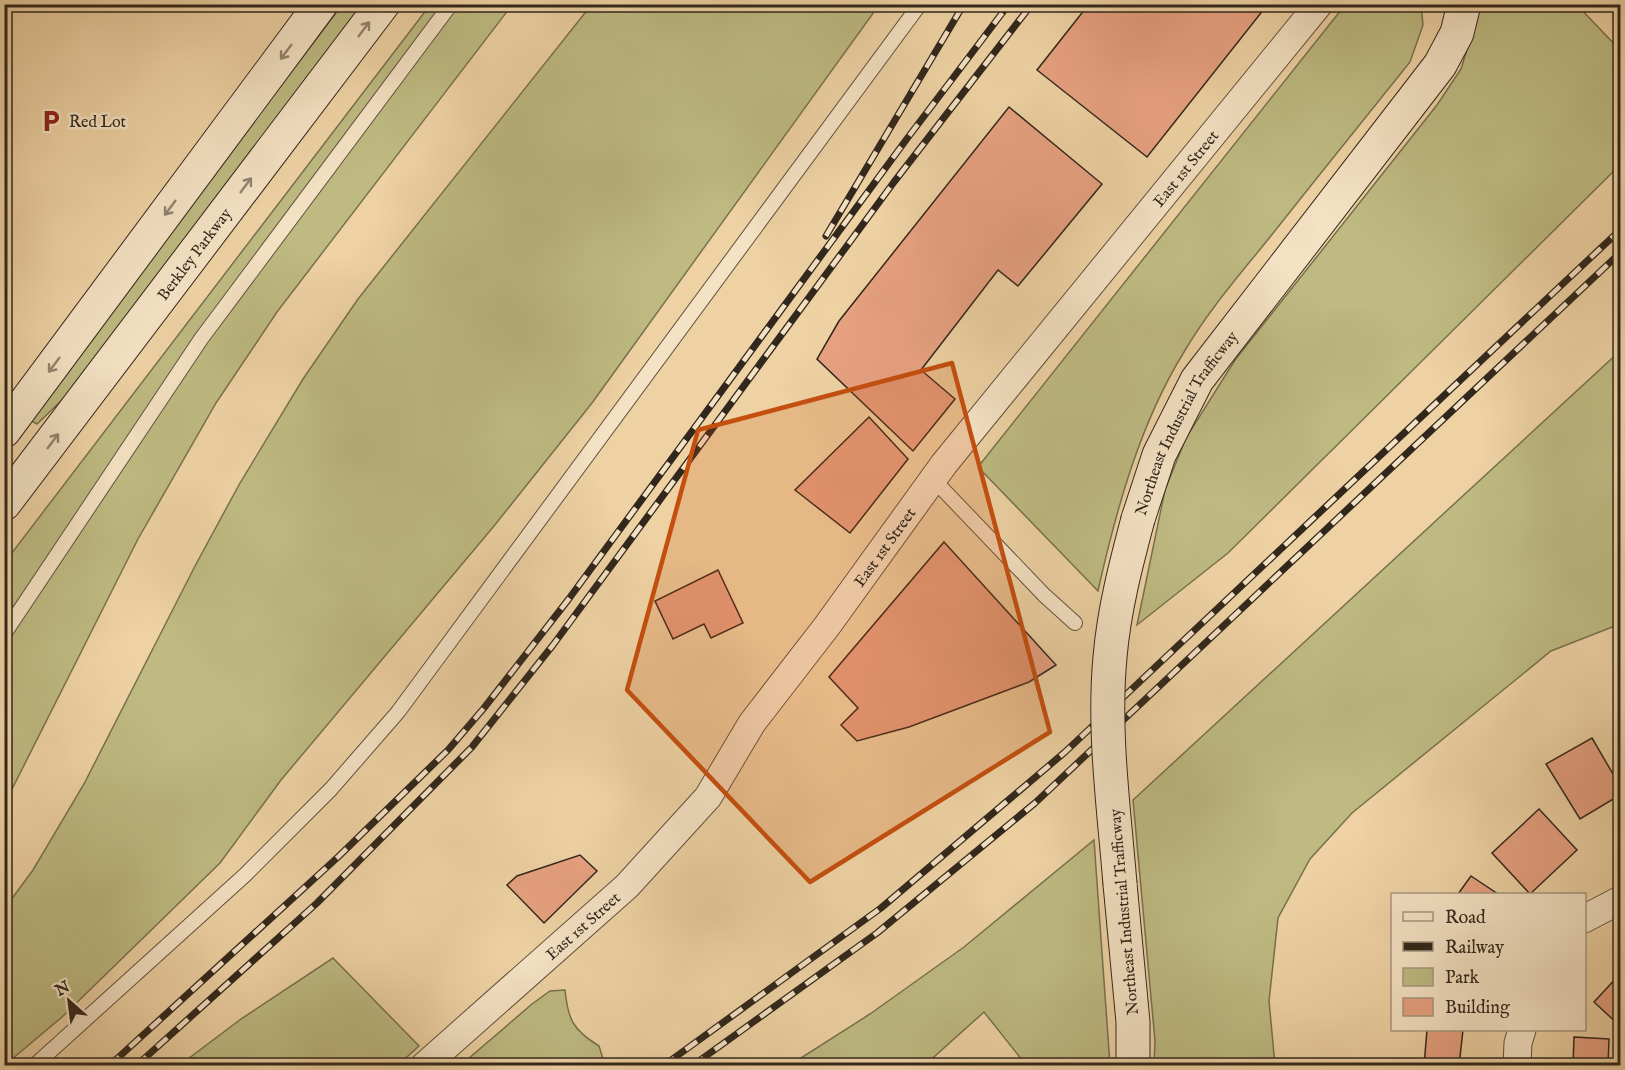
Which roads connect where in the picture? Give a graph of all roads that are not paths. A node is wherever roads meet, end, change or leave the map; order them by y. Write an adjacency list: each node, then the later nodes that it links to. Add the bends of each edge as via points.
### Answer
1 (321, 4): 7 (street, one-way to 7)
2 (383, 4): 9 (street, Berkley Parkway, one-way to 2)
3 (452, 4): 11 (lane, via 201,339)
4 (920, 4): 15 (lane, via 398,712 331,789 245,875)
5 (1319, 4): 8 (street, East 1st Street)
6 (1455, 14): 17 (street, Northeast Industrial Trafficway, bridge, via 1440,65 1197,380 1159,455 1138,519 1120,589 1110,657 1108,730 1133,1022)
7 (4, 432)
8 (933, 478): 10 (lane); 16 (street, East 1st Street, via 828,626 752,723 708,797 627,886)
9 (10, 486)
10 (1075, 623)
11 (4, 634)
12 (1620, 900): 13 (street)
13 (1586, 918)
14 (1521, 1031): 18 (street)
15 (34, 1065)
16 (424, 1065)
17 (1133, 1065)
18 (1517, 1065)

